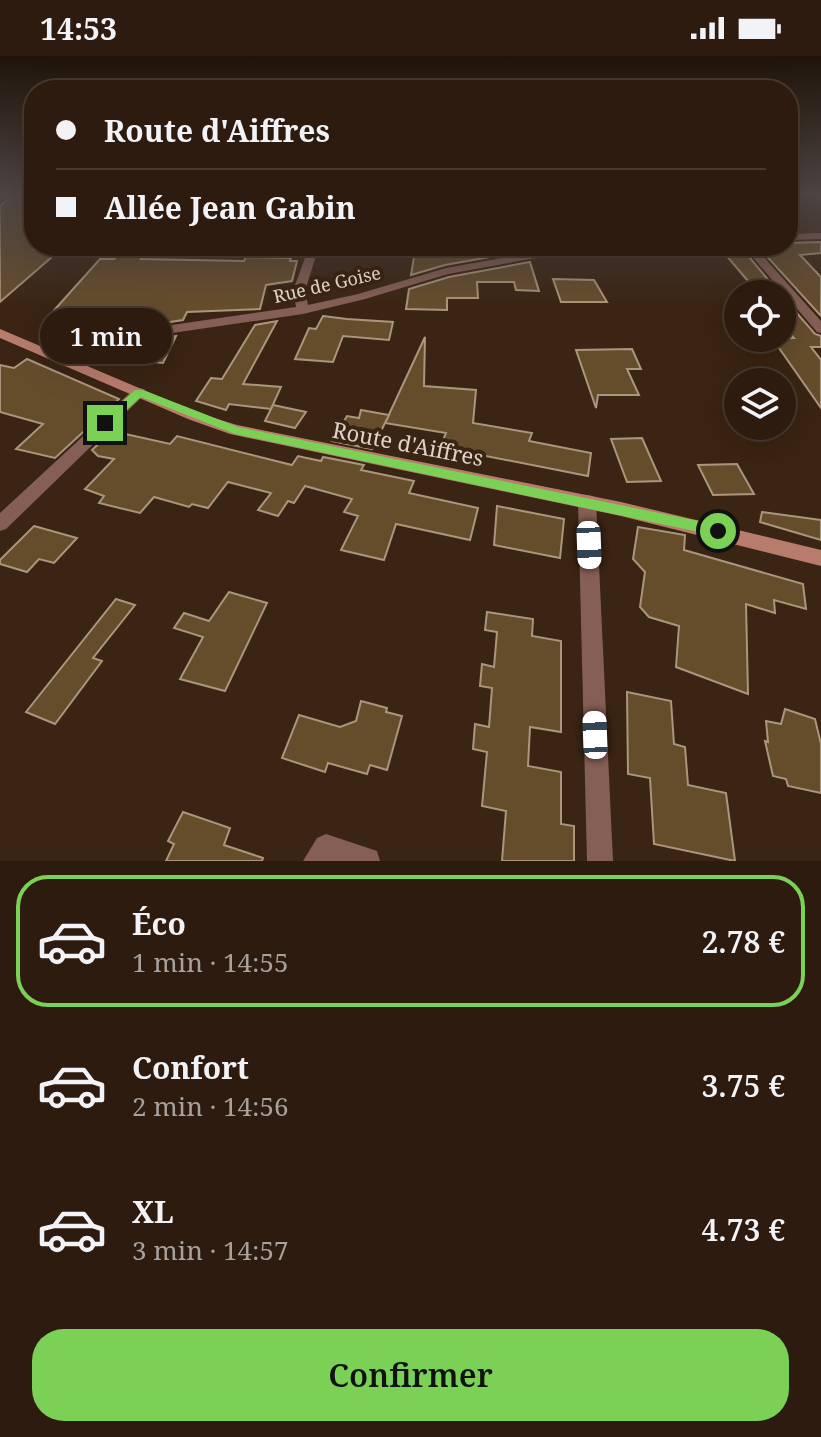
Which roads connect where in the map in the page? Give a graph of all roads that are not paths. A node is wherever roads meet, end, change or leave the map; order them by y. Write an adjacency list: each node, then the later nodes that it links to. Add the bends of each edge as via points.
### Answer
1 (821, 236): 2 (street)
2 (798, 237)
3 (311, 256): 6 (street, via 299,291)
4 (533, 256): 6 (street, Rue de Goise, via 446,271)
5 (757, 256): 7 (street)
6 (303, 310): 9 (street, Rue de Goise, via 96,340)
7 (821, 329)
8 (0, 333): 9 (main road, Route d'Aiffres)
9 (49, 353): 10 (main road, Route d'Aiffres)
10 (139, 392): 11 (main road, Route d'Aiffres, via 235,430); 12 (street)
11 (587, 501): 13 (main road, Route d'Aiffres); 16 (street)
12 (0, 524)
13 (821, 558)
14 (316, 861): 15 (street, via 326,847)
15 (367, 861)
16 (600, 861)

